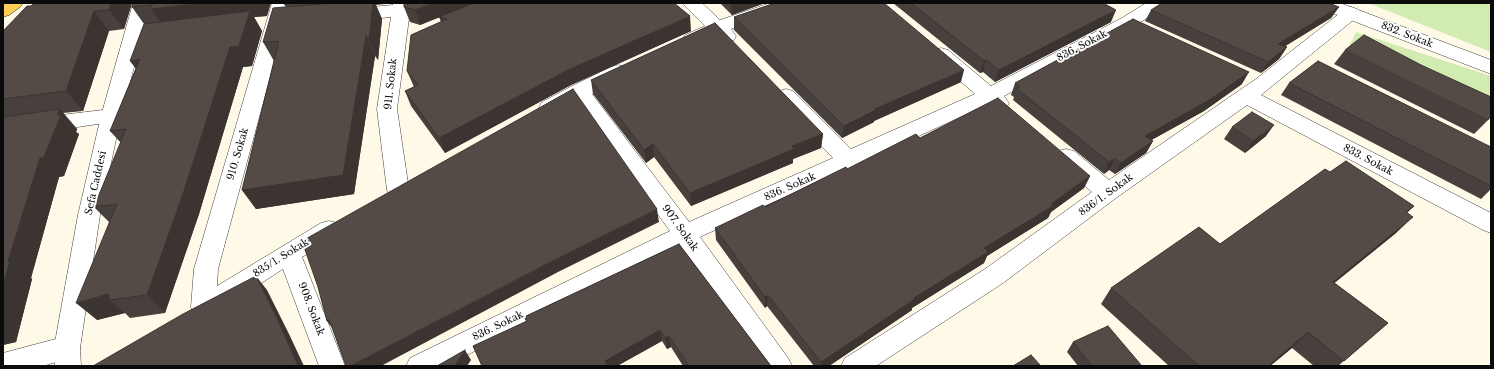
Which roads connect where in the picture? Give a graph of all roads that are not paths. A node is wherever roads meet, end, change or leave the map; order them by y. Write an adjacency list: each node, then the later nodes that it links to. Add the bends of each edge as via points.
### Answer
1 (142, 3): 29 (street, Sefa Caddesi, via 139,39)
2 (691, 3): 14 (street)
3 (788, 3): 14 (street)
4 (1159, 3): 13 (street, 836. Sokak)
5 (1323, 3): 9 (street, 832. Sokak)
6 (401, 6): 10 (street); 17 (street, 911. Sokak)
7 (21, 7): 12 (main road)
8 (1107, 10): 13 (street)
9 (1351, 13): 22 (street, 832. Sokak); 25 (street, 836/1. Sokak, via 1307,59)
10 (330, 17)
11 (276, 18): 42 (street, 910. Sokak, via 206,269)
12 (6, 19)
13 (1128, 22): 15 (street); 27 (street, 836. Sokak)
14 (718, 27): 19 (street); 20 (street)
15 (1149, 32)
16 (417, 36): 17 (street)
17 (396, 44): 35 (street, 911. Sokak, via 388,109)
18 (929, 44): 27 (street)
19 (675, 46)
20 (740, 49)
21 (639, 63): 26 (street)
22 (1491, 67)
23 (1241, 74): 25 (street, 833. Sokak)
24 (772, 82): 33 (street)
25 (1254, 90): 36 (street, 836/1. Sokak); 39 (street, 833. Sokak)
26 (579, 91): 30 (street); 40 (street, 907. Sokak)
27 (990, 95): 28 (street); 33 (street, 836. Sokak)
28 (1014, 114)
29 (111, 116): 31 (street); 44 (street, Sefa Caddesi, via 89,215)
30 (533, 116)
31 (3, 130)
32 (1049, 144): 36 (street)
33 (848, 160): 40 (street, 836. Sokak)
34 (418, 178): 35 (street)
35 (398, 190): 37 (street)
36 (1108, 192): 49 (street, 836/1. Sokak, via 994,276)
37 (378, 201)
38 (344, 221): 41 (street, 835/1. Sokak)
39 (1491, 224)
40 (685, 234): 47 (street, 836. Sokak); 48 (street, 907. Sokak)
41 (289, 253): 42 (street, 835/1. Sokak); 46 (street, 908. Sokak)
42 (203, 307): 43 (street, 835/1. Sokak)
43 (183, 319)
44 (67, 357): 45 (street)
45 (3, 365)
46 (332, 366)
47 (419, 366)
48 (780, 366)
49 (854, 366)

